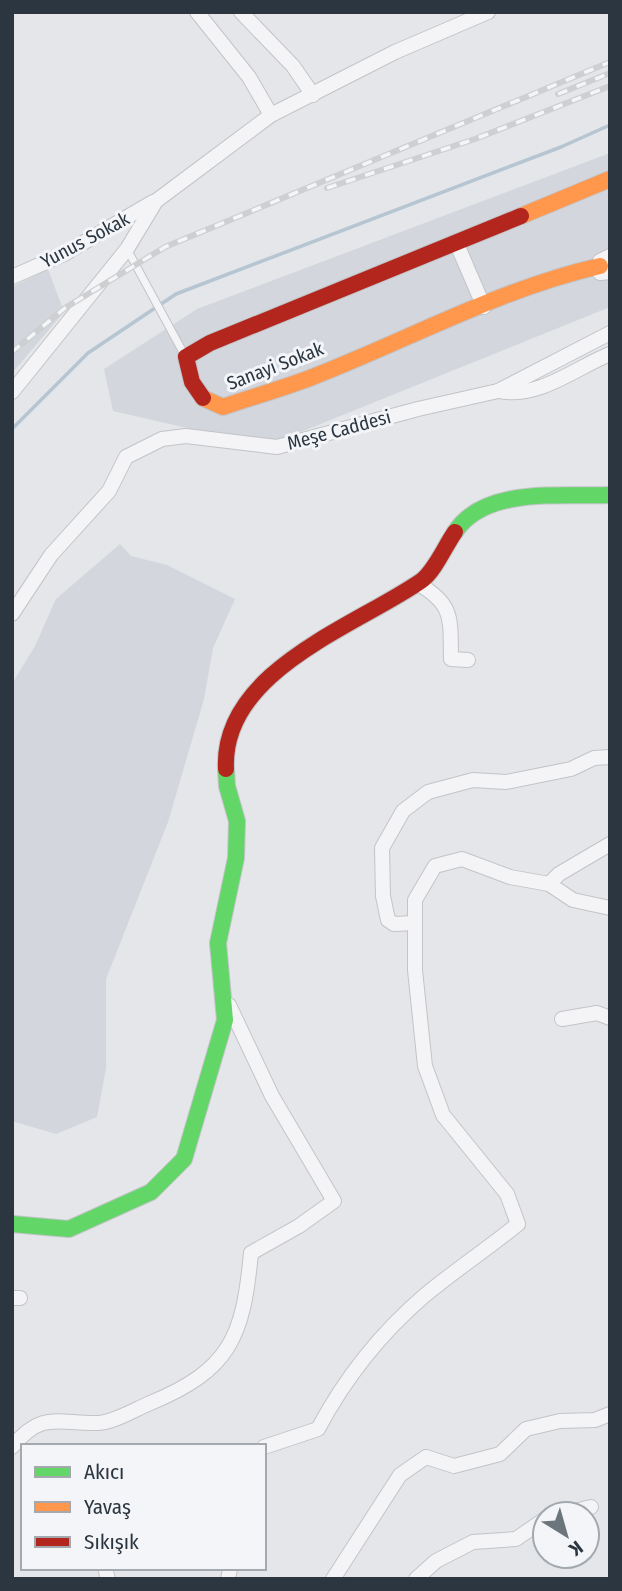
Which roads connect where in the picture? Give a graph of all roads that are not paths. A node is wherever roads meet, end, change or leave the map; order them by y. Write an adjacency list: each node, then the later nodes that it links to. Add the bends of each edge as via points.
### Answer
1 (197, 12): 5 (street, via 249,77)
2 (241, 12): 4 (street, via 293,66)
3 (488, 12): 4 (street, Yunus Sokak, via 395,52)
4 (313, 95): 5 (street, Yunus Sokak)
5 (271, 115): 7 (street, Yunus Sokak)
6 (610, 179): 8 (street)
7 (156, 201): 9 (street); 11 (street, Yunus Sokak, via 64,254)
8 (456, 242): 12 (street); 15 (street)
9 (127, 249): 15 (lane); 17 (street)
10 (606, 265): 12 (street, Sanayi Sokak, via 569,273)
11 (12, 277)
12 (484, 307): 15 (street, Sanayi Sokak, via 310,378 223,407 204,401 187,371)
13 (610, 333): 16 (street, Meşe Caddesi)
14 (610, 354): 16 (street, via 537,389 514,394)
15 (186, 357)
16 (498, 391): 20 (street, Meşe Caddesi, via 277,447 186,436 162,439 126,457 109,491 51,555)
17 (12, 392)
18 (610, 495): 19 (street, via 511,499 482,508 463,519 440,557)
19 (417, 583): 21 (street, via 439,596 450,618 452,659); 27 (street, via 328,632 266,681 237,718 225,749 227,786 237,821 236,858 218,943)
20 (12, 614)
21 (468, 660)
22 (610, 757): 26 (street, via 506,782 473,780 443,786 403,811 382,848 383,896 388,920)
23 (610, 844): 24 (street)
24 (549, 884): 25 (street, via 573,900); 26 (street, via 510,877 462,859 435,866 415,900)
25 (610, 908)
26 (415, 923): 32 (street, via 425,1066 443,1115 507,1194 518,1224 424,1297 376,1345 338,1392 318,1429)
27 (222, 987): 30 (street, via 225,1020 184,1159 151,1192 69,1228); 33 (street, via 272,1097 334,1200 251,1253 246,1302 235,1339 205,1373 168,1395 102,1423 52,1420 26,1430)
28 (610, 1018): 29 (street, via 597,1013)
29 (562, 1019)
30 (12, 1224)
31 (610, 1414): 35 (street, via 526,1429 500,1454 454,1466 426,1457 400,1475)
32 (266, 1446)
33 (12, 1447)
34 (531, 1528): 36 (street, via 516,1538 473,1542 436,1561)
35 (333, 1579)
36 (416, 1579)

